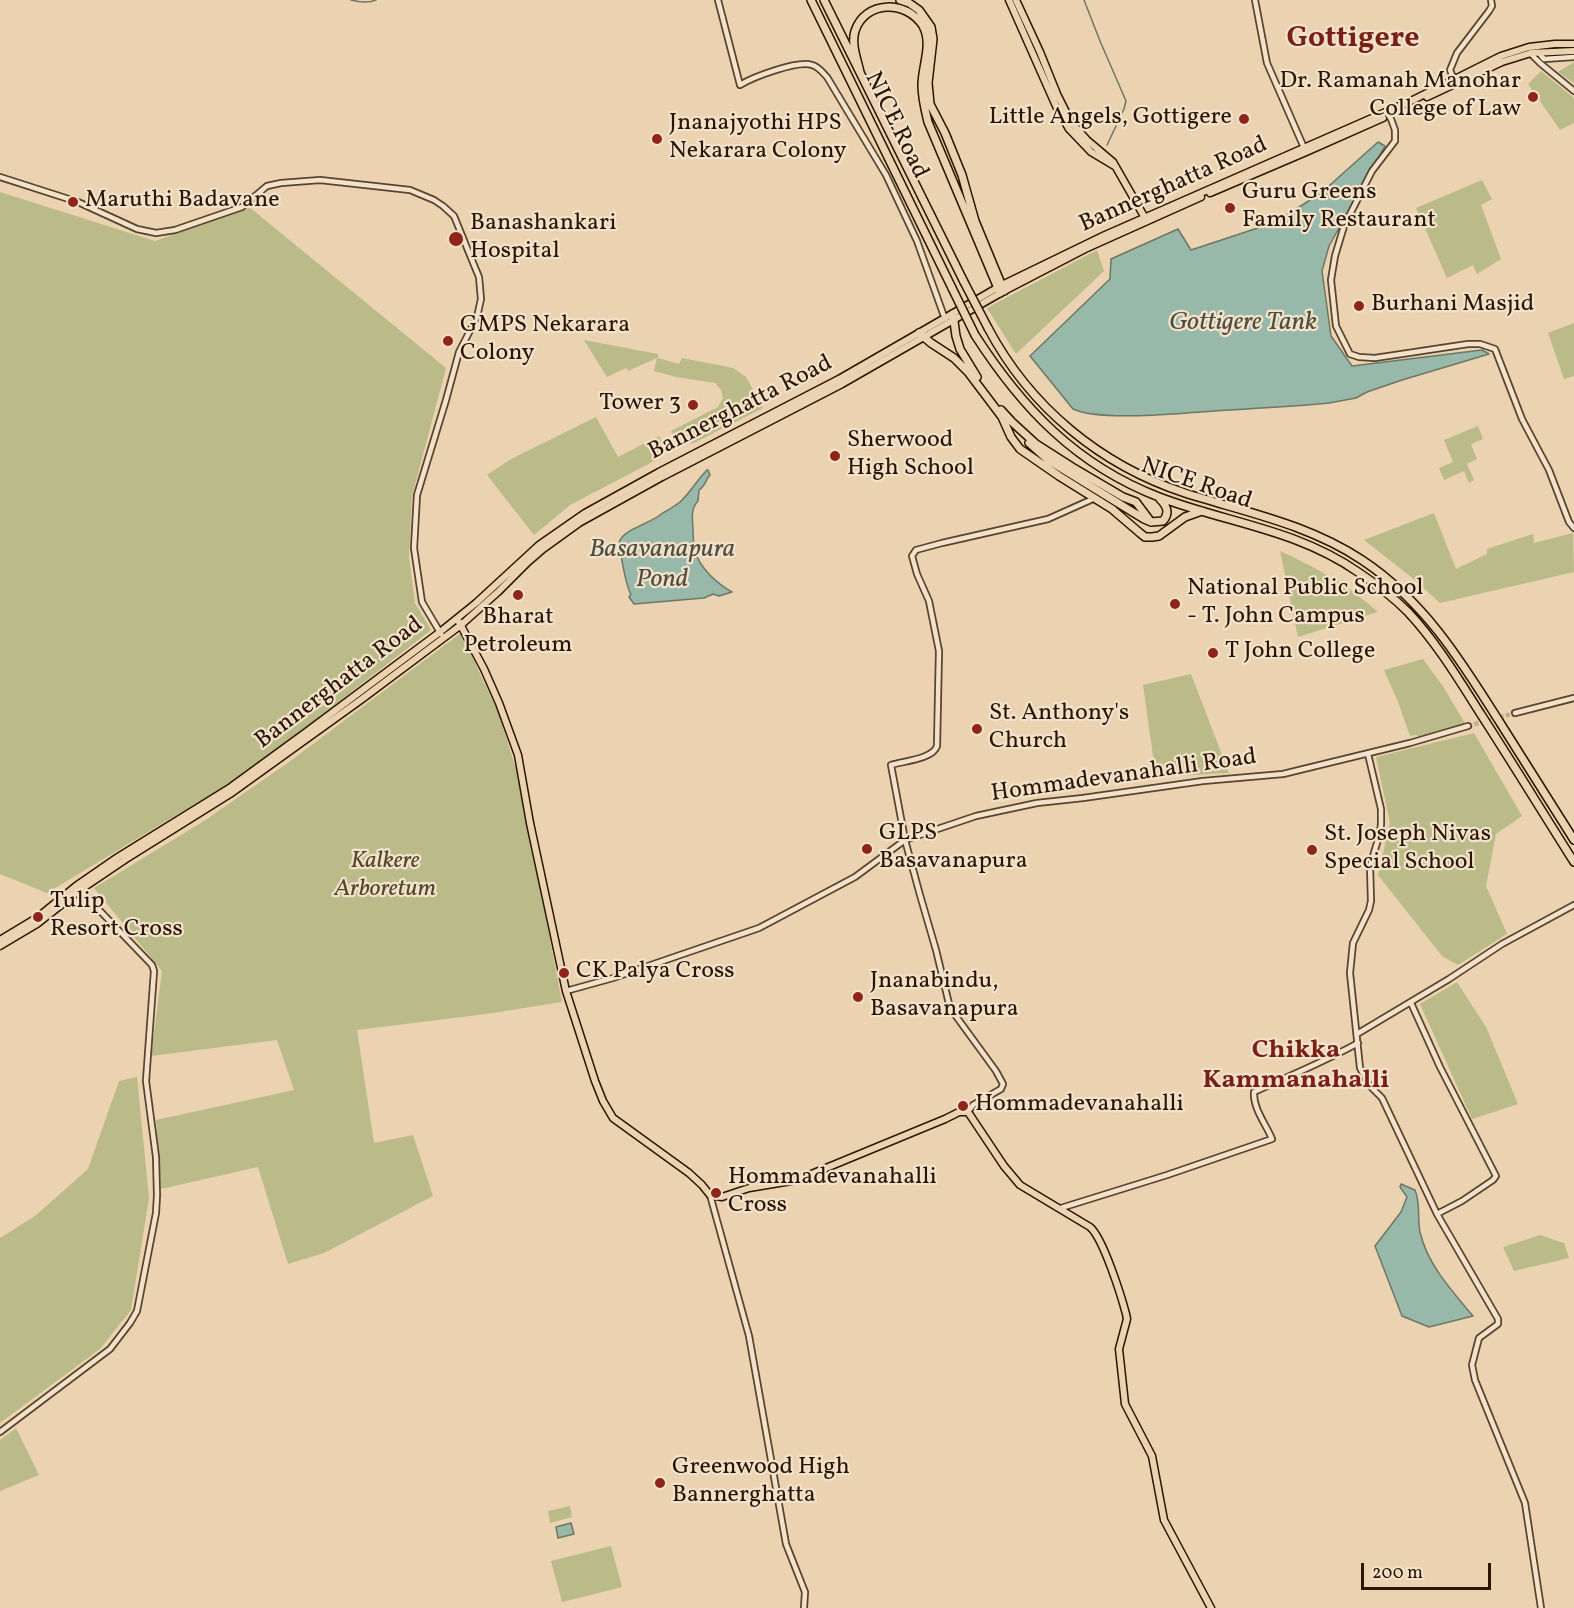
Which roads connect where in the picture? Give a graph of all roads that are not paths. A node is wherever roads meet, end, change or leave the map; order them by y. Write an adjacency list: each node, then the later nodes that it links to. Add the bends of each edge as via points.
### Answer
1 (718, 0): 24 (street, via 740,85 789,66 810,64 827,77 886,175 917,241)
2 (811, 0): 27 (highway, NICE Road, bridge, via 975,335 996,367 1062,440 1104,470)
3 (824, 0): 14 (highway, NICE Road)
4 (900, 0): 22 (highway, via 919,10 931,27 930,104 963,177)
5 (1009, 0): 19 (main road, via 1069,129 1090,152)
6 (1016, 0): 19 (main road, via 1071,122)
7 (1255, 0): 18 (street, via 1267,63)
8 (1491, 0): 15 (street, via 1489,11 1457,53 1450,70)
9 (1574, 44): 10 (main road, Bannerghatta Road)
10 (1530, 50): 12 (main road); 15 (main road, Bannerghatta Road); 16 (street)
11 (1574, 51): 12 (main road)
12 (1538, 52): 13 (street, via 1544,59)
13 (1574, 57)
14 (860, 72): 22 (highway, via 853,39 864,15 890,4 906,8 923,25 927,36 921,83 928,122); 38 (highway, NICE Road, bridge, via 988,328 1012,368 1040,402 1086,444 1114,462 1162,485 1276,520 1331,542 1403,592 1454,651)
15 (1455, 82): 17 (main road, Bannerghatta Road)
16 (1574, 91)
17 (1387, 113): 18 (main road, Bannerghatta Road); 30 (street, via 1395,130 1395,141 1372,171 1344,226 1335,256 1331,280 1340,336 1350,354 1359,357 1468,344 1495,349 1522,419)
18 (1305, 150): 21 (main road, Bannerghatta Road)
19 (1116, 168): 21 (main road)
20 (0, 177): 32 (street, via 73,200 137,229 156,233 242,207 267,186 320,180 410,190 434,200 454,216 478,277 481,299 477,317 459,352 417,495 414,548 422,602)
21 (1145, 219): 22 (main road, Bannerghatta Road)
22 (1001, 289): 23 (main road, Bannerghatta Road)
23 (954, 317): 24 (main road, Bannerghatta Road); 25 (main road, Bannerghatta Road); 26 (highway, via 960,349)
24 (945, 319): 25 (main road, Bannerghatta Road)
25 (922, 336): 26 (highway, via 961,363); 31 (main road, Bannerghatta Road, via 842,384 580,520)
26 (1004, 416): 27 (highway, via 1052,455 1136,502 1151,522 1163,521 1167,515 1167,507); 28 (highway, via 1020,449)
27 (1158, 497): 29 (highway, NICE Road)
28 (1095, 498): 29 (highway, via 1146,537 1159,536 1185,517); 37 (street, via 1048,519 916,550 912,556 932,611 939,670 935,752 891,765)
29 (1203, 511): 39 (highway, NICE Road, via 1314,547 1350,567 1395,601 1449,665)
30 (1574, 528)
31 (459, 621): 32 (main road, Bannerghatta Road); 44 (main road, via 488,677 518,755)
32 (441, 635): 40 (main road, Bannerghatta Road, via 231,787 118,857)
33 (1574, 698): 34 (street)
34 (1515, 712)
35 (1468, 726): 36 (street, Hommadevanahalli Road)
36 (1368, 754): 37 (street, Hommadevanahalli Road, via 1282,774 1037,803 976,816); 46 (street, via 1381,824 1370,867 1370,905 1353,943 1350,973)
37 (906, 840): 44 (street, Hommadevanahalli Road, via 855,877 759,928); 48 (street, via 950,1008 1003,1084)
38 (1574, 840)
39 (1574, 862)
40 (78, 888): 42 (main road, Bannerghatta Road); 43 (main road, Bannerghatta Road, via 37,924); 52 (street, via 154,971 146,1080 156,1156 156,1213 137,1311 130,1323 110,1349)
41 (1574, 906): 45 (street, via 1502,944)
42 (0, 940)
43 (0, 946)
44 (566, 991): 49 (main road, via 595,1081 613,1118 689,1173)
45 (1411, 1003): 46 (street); 51 (street, via 1496,1176)
46 (1357, 1034): 47 (street)
47 (1358, 1043): 50 (street, via 1254,1092 1253,1098 1272,1139); 51 (street, via 1360,1068 1382,1098)
48 (968, 1112): 49 (main road, via 959,1112 797,1180 722,1197); 50 (main road, via 1018,1182)
49 (710, 1195): 53 (street, via 749,1336 786,1544 805,1592)
50 (1060, 1209): 54 (main road, via 1092,1229 1104,1252 1126,1314 1119,1348 1125,1404 1152,1456 1164,1520)
51 (1437, 1214): 55 (street, via 1498,1319 1498,1324 1479,1338 1472,1365 1525,1503)
52 (0, 1432)
53 (804, 1608)
54 (1211, 1608)
55 (1541, 1608)

